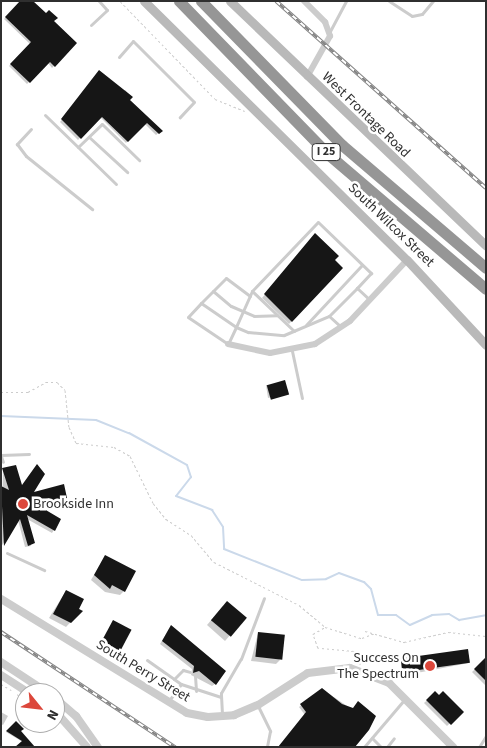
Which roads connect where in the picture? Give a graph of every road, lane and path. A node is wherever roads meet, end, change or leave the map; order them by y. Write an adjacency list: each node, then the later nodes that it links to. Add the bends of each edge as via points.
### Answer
1 (99, 1): 11 (lane, via 107,10)
2 (120, 1): 16 (path, via 215,99 230,108)
3 (144, 1): 16 (main road, South Wilcox Street)
4 (179, 1): 30 (highway, I 25, via 329,155)
5 (201, 1): 28 (highway, I 25, via 342,145)
6 (230, 1): 14 (main road, West Frontage Road)
7 (304, 1): 12 (street)
8 (346, 1): 12 (lane)
9 (389, 1): 10 (lane, via 412,16 422,14)
10 (433, 1)
11 (91, 24)
12 (329, 33): 14 (street)
13 (119, 57): 17 (lane, via 133,42 194,102)
14 (307, 78): 25 (main road, West Frontage Road)
15 (45, 115): 20 (lane)
16 (258, 115): 26 (main road, South Wilcox Street)
17 (180, 117)
18 (31, 129): 24 (lane, via 17,144)
19 (89, 137): 20 (lane); 21 (lane, via 102,124); 22 (lane)
20 (78, 147): 23 (lane)
21 (138, 160)
22 (127, 172)
23 (116, 184)
24 (92, 209)
25 (486, 246)
26 (408, 260): 34 (street); 44 (main road, South Wilcox Street)
27 (362, 265): 29 (lane, via 371,273); 32 (lane, via 318,222); 40 (lane)
28 (486, 268)
29 (357, 288): 34 (lane); 38 (lane)
30 (486, 289)
31 (213, 291): 33 (lane, via 226,278); 35 (lane); 36 (lane)
32 (252, 291): 33 (lane); 37 (lane)
33 (250, 296): 36 (lane)
34 (370, 300): 41 (street)
35 (201, 303): 39 (lane); 43 (lane, via 188,317)
36 (243, 312): 37 (lane, via 265,318); 39 (lane)
37 (277, 315): 42 (lane)
38 (330, 316): 40 (lane); 41 (lane)
39 (236, 327): 42 (lane, via 265,335); 43 (lane)
40 (304, 327): 42 (lane)
41 (342, 328): 45 (street, via 315,344)
42 (294, 332)
43 (228, 344): 45 (street, via 255,352)
44 (486, 345)
45 (292, 351): 47 (lane)
46 (1, 392): 55 (path, via 28,392 46,382 57,382 65,390 69,423 76,443 114,447 130,456 153,503 166,519 191,535 214,562 299,605)
47 (302, 398)
48 (29, 454): 49 (lane)
49 (1, 456): 50 (lane)
50 (2, 462)
51 (7, 553): 52 (lane)
52 (44, 570)
53 (264, 598): 72 (lane)
54 (1, 599): 74 (street, South Perry Street)
55 (324, 627): 57 (path, via 362,638); 61 (path, via 314,634 315,646 357,653)
56 (365, 631): 57 (path)
57 (375, 633): 58 (path, via 404,642 448,632)
58 (486, 636)
59 (147, 660): 65 (lane)
60 (1, 662): 66 (street)
61 (359, 670): 73 (street, South Perry Street, via 383,678); 75 (street, South Perry Street, via 330,667 308,672)
62 (190, 672): 65 (lane, via 183,670)
63 (1, 675): 68 (street)
64 (195, 676): 70 (lane)
65 (174, 679): 69 (lane)
66 (33, 683)
67 (1, 684): 71 (path)
68 (15, 684)
69 (181, 684): 70 (lane); 74 (lane)
70 (196, 691): 72 (lane)
71 (15, 694)
72 (221, 697): 77 (lane)
73 (406, 698): 80 (lane); 90 (street, South Perry Street)
74 (167, 703): 77 (street, South Perry Street, via 197,716)
75 (258, 706): 77 (street, South Perry Street); 86 (lane, via 270,731)
76 (65, 707): 85 (street, via 76,716)
77 (222, 717)
78 (65, 722): 84 (street)
79 (486, 736): 82 (lane)
80 (372, 738): 87 (lane); 88 (lane)
81 (394, 738): 89 (lane)
82 (482, 742): 83 (lane); 91 (lane)
83 (486, 746)
84 (87, 747)
85 (98, 747)
86 (267, 747)
87 (364, 747)
88 (381, 747)
89 (387, 747)
90 (453, 747)
91 (479, 747)

